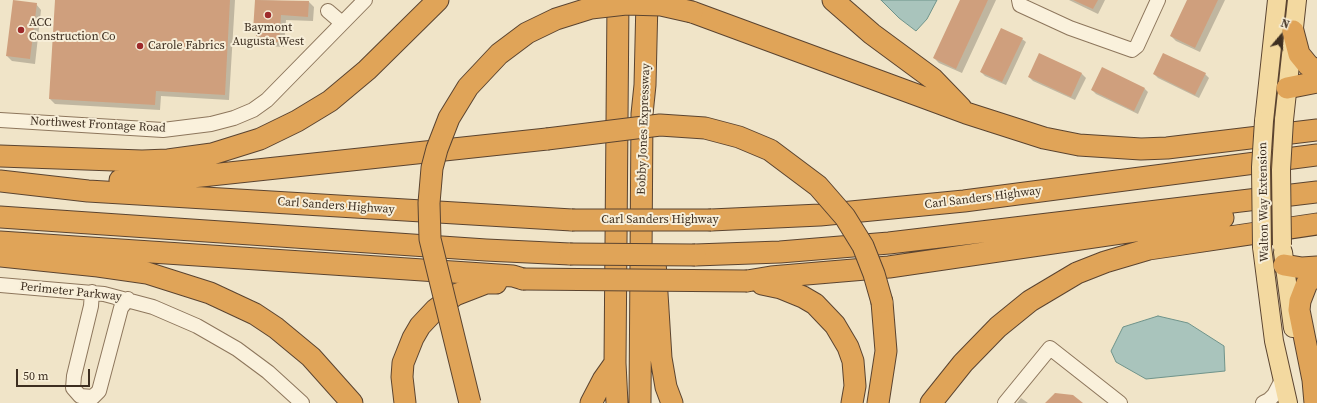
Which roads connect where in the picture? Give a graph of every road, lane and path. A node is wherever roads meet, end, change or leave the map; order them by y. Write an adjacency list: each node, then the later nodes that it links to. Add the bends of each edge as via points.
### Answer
1 (365, 0): 11 (street, Northwest Frontage Road)
2 (438, 0): 22 (highway, via 367,70 330,101 260,139 212,154 168,160)
3 (618, 0): 40 (highway)
4 (647, 0): 15 (highway, Bobby Jones Expressway)
5 (833, 0): 18 (highway, via 872,34 933,80)
6 (1019, 0): 7 (street, via 1020,5 1070,28 1132,50 1137,46)
7 (1158, 0)
8 (1277, 0): 17 (main road, Walton Way Extension)
9 (1297, 0): 12 (main road, Walton Way Extension)
10 (328, 11): 11 (street)
11 (342, 23): 19 (street, Northwest Frontage Road, via 267,100 253,110 234,118 211,124 163,130)
12 (1293, 31): 13 (highway, via 1299,54); 16 (main road, Walton Way Extension)
13 (1317, 71)
14 (1317, 82): 16 (highway)
15 (645, 85): 48 (highway, Bobby Jones Expressway, via 642,114); 49 (highway, via 649,114 651,208 661,358 666,387)
16 (1287, 88): 17 (main road); 31 (main road, Walton Way Extension, bridge, via 1281,170)
17 (1266, 95): 30 (main road, Walton Way Extension, bridge, via 1261,168)
18 (966, 112): 20 (highway, via 1044,138 1079,145 1127,148 1167,148); 45 (highway, bridge, via 692,12 661,5 626,4 590,8 556,19 527,33 499,54 468,87 449,118 432,168 428,203 430,239)
19 (0, 120)
20 (1317, 130)
21 (1317, 155): 24 (highway, Carl Sanders Highway, bridge, via 964,201 827,214 711,220 572,220 88,191)
22 (0, 156)
23 (0, 181): 24 (highway, Carl Sanders Highway)
24 (66, 187): 51 (highway, bridge, via 90,181 192,176 547,139 660,124 705,128 739,137 770,150 818,186 845,217 863,246 882,302 886,351)
25 (1317, 192): 27 (highway, bridge, via 896,243 780,252 695,255 486,250)
26 (1317, 206): 36 (highway, via 889,267 771,277)
27 (0, 217)
28 (1317, 224): 52 (highway, via 1149,249 1077,273 1030,300 998,327)
29 (0, 242): 35 (highway, via 513,276)
30 (1262, 249): 31 (main road); 41 (main road, Walton Way Extension, via 1274,341)
31 (1284, 255): 33 (highway, via 1302,268); 57 (main road, Walton Way Extension, via 1294,338)
32 (0, 256): 43 (highway, via 147,273 210,293 249,311 276,328 311,356)
33 (1317, 267)
34 (1317, 274): 58 (highway, via 1307,283 1299,310)
35 (523, 279): 36 (highway, bridge); 44 (highway, via 486,283 455,295 435,310 420,326 407,350 402,377)
36 (747, 282): 50 (highway, via 789,290 815,304 827,316 842,336 853,361 855,386)
37 (0, 285): 38 (street, Perimeter Parkway)
38 (92, 292): 39 (street, Perimeter Parkway); 39 (street, via 74,376 73,388 80,396 93,397 99,391 121,308)
39 (128, 299): 42 (street, Perimeter Parkway, via 174,315 218,336 253,360)
40 (615, 363): 46 (highway); 47 (highway)
41 (1282, 380): 55 (street, via 1274,395); 56 (main road, Walton Way Extension)
42 (302, 403)
43 (352, 403)
44 (405, 403)
45 (470, 403)
46 (591, 403)
47 (617, 403)
48 (640, 403)
49 (672, 403)
50 (852, 403)
51 (878, 403)
52 (930, 403)
53 (1005, 403): 54 (street, via 1050,348)
54 (1120, 403)
55 (1262, 403)
56 (1288, 403)
57 (1309, 403)
58 (1315, 403)

